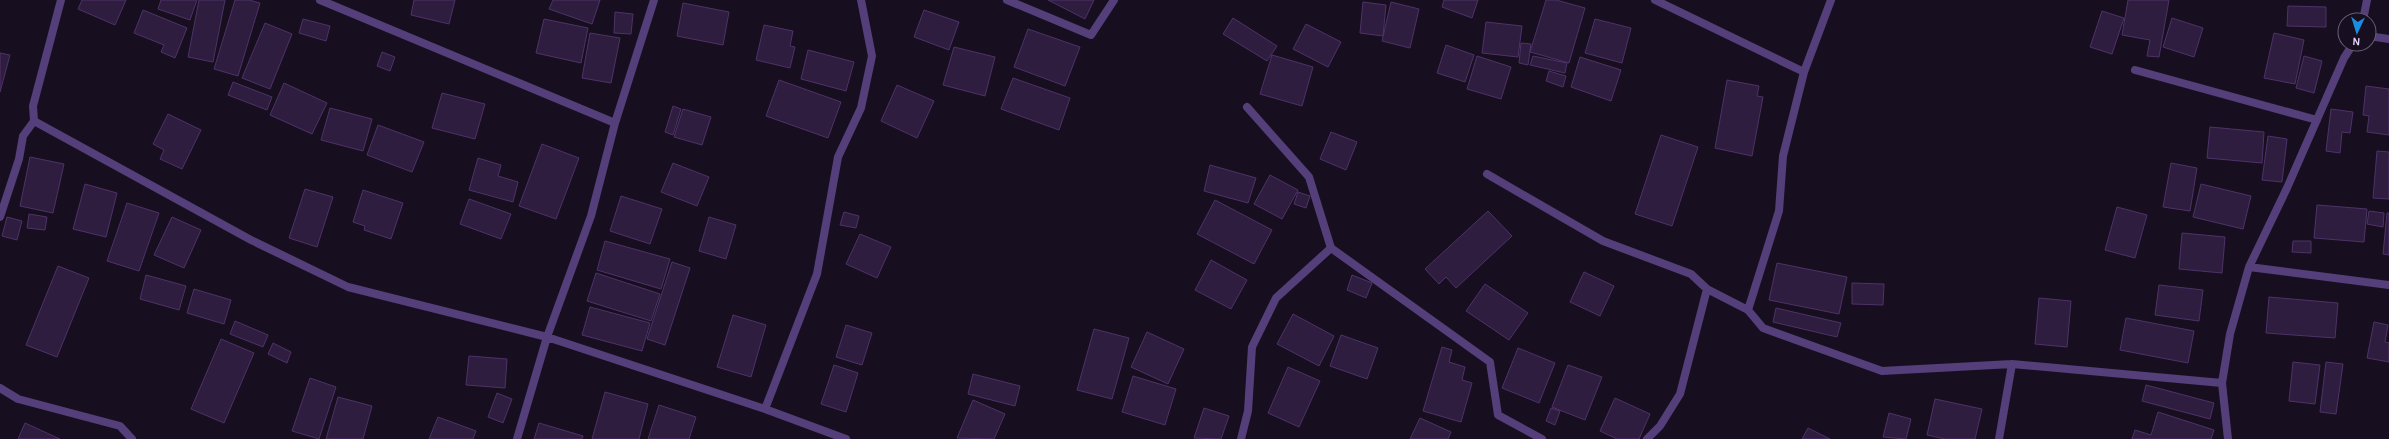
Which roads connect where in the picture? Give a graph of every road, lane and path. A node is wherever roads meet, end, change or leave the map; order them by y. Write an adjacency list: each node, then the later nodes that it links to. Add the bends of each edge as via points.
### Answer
1 (61, 0): 18 (street, via 33,106)
2 (320, 0): 19 (street)
3 (654, 0): 19 (street)
4 (861, 0): 31 (street, via 872,56 861,108 838,157 817,274)
5 (1008, 0): 6 (street, via 1091,35)
6 (1114, 0)
7 (1655, 0): 15 (street)
8 (1831, 0): 15 (street)
9 (2367, 0): 10 (street)
10 (2364, 12)
11 (2377, 37): 12 (street)
12 (2389, 39)
13 (2348, 52): 17 (street)
14 (2135, 70): 17 (street)
15 (1804, 72): 26 (street, via 1783,156 1779,211)
16 (1247, 107): 22 (street, via 1309,177)
17 (2317, 120): 23 (street)
18 (34, 121): 21 (street, via 23,136 19,159); 27 (street, via 251,240 348,287)
19 (615, 123): 27 (street, via 591,216)
20 (1487, 174): 25 (street, via 1603,241 1691,274)
21 (0, 217)
22 (1331, 248): 35 (street, via 1276,298 1252,347 1248,411); 36 (street, via 1490,362 1498,415)
23 (2249, 267): 24 (street); 29 (street, via 2230,334)
24 (2389, 285)
25 (1707, 289): 26 (street); 37 (street, via 1680,394 1660,426)
26 (1748, 310): 28 (street, via 1763,328 1882,371)
27 (547, 336): 31 (street); 33 (street)
28 (2012, 364): 29 (street); 38 (street)
29 (2222, 383): 39 (street)
30 (0, 388): 32 (street, via 18,399 120,426)
31 (765, 409): 34 (street)
32 (132, 439)
33 (517, 439)
34 (846, 439)
35 (1241, 439)
36 (1542, 439)
37 (1647, 439)
38 (1999, 439)
39 (2228, 439)

